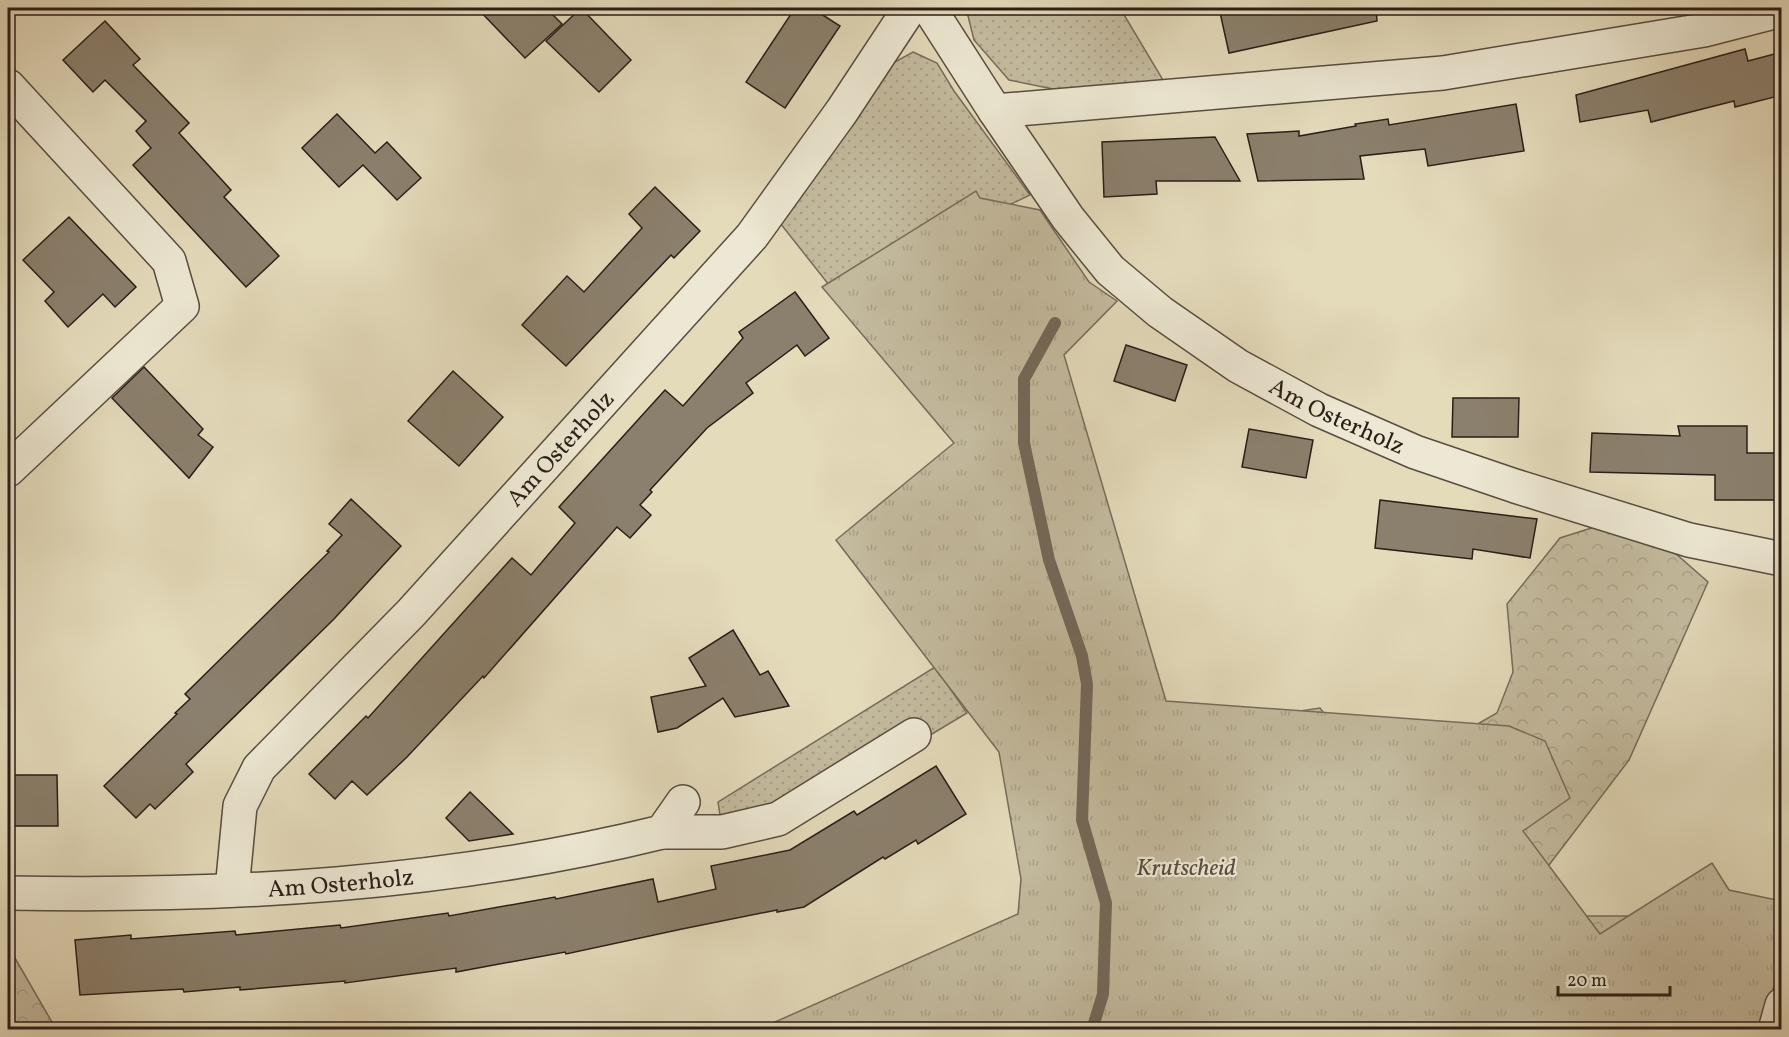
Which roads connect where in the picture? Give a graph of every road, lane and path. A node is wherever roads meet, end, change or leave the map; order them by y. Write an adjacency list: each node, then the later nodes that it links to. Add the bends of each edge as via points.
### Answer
1 (910, 8): 11 (street, Am Osterholz, via 752,236 411,613 260,768 240,806)
2 (929, 8): 5 (street, Am Osterholz)
3 (1782, 10): 5 (street, via 1704,30 1443,73)
4 (8, 86): 6 (street, via 169,261 182,306)
5 (995, 111): 7 (street, Am Osterholz, via 1068,218 1110,270 1160,312 1238,366 1319,410 1415,452 1689,540)
6 (8, 470)
7 (1782, 559)
8 (914, 735): 10 (street, Am Osterholz, via 778,819 722,832)
9 (683, 802): 10 (street)
10 (662, 832): 11 (street, Am Osterholz, via 597,848 457,872)
11 (232, 890): 12 (street, Am Osterholz, via 109,895)
12 (8, 893)
13 (1782, 1005): 14 (street)
14 (1775, 1029)

